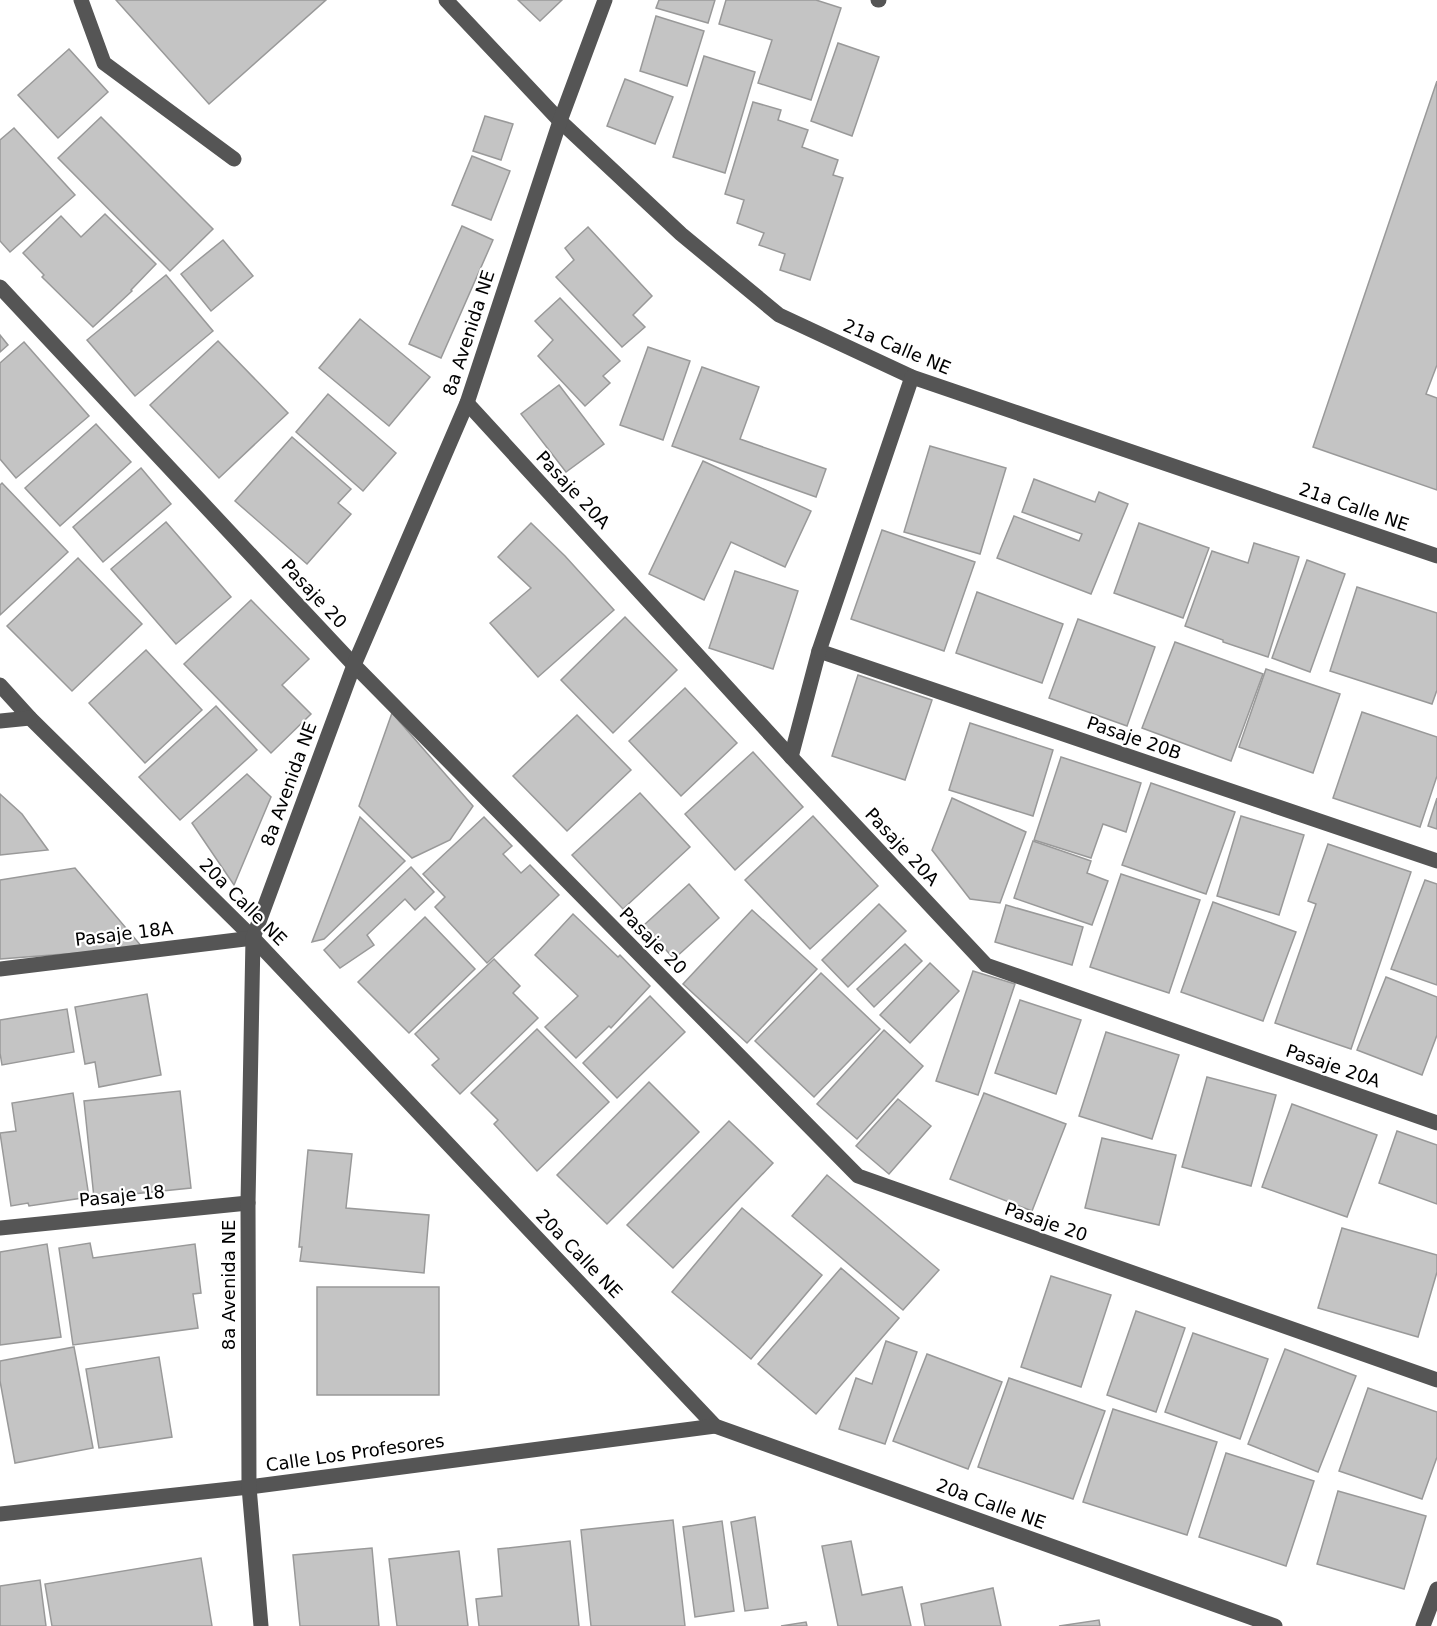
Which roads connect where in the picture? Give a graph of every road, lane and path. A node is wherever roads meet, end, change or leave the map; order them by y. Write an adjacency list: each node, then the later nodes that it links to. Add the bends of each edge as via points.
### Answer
1 (81, 0): 5 (street, via 104,63)
2 (446, 0): 4 (street, 21a Calle NE)
3 (605, 0): 4 (street, 8a Avenida NE)
4 (560, 121): 7 (street, 21a Calle NE, via 681,234 779,315); 8 (street, 8a Avenida NE)
5 (234, 159)
6 (0, 287): 11 (street, Pasaje 20)
7 (912, 377): 9 (street, 21a Calle NE); 10 (street)
8 (467, 403): 11 (street, 8a Avenida NE); 15 (street, Pasaje 20A)
9 (1437, 556)
10 (819, 651): 15 (street); 16 (street, Pasaje 20B)
11 (354, 665): 17 (street, 8a Avenida NE); 22 (street, Pasaje 20, via 858,1176)
12 (0, 685): 13 (street, 20a Calle NE)
13 (30, 718): 14 (street); 17 (street, 20a Calle NE)
14 (0, 721)
15 (791, 757): 19 (street, Pasaje 20A, via 986,965)
16 (1437, 861)
17 (253, 938): 18 (street, Pasaje 18A); 20 (street, 8a Avenida NE); 23 (street, 20a Calle NE)
18 (0, 969)
19 (1437, 1123)
20 (248, 1203): 21 (street, Pasaje 18); 24 (street, 8a Avenida NE)
21 (0, 1228)
22 (1437, 1380)
23 (715, 1426): 24 (street, Calle Los Profesores); 28 (street, 20a Calle NE)
24 (249, 1487): 25 (street, Calle Los Profesores); 27 (street, 8a Avenida NE)
25 (0, 1515)
26 (1437, 1589): 29 (street)
27 (261, 1626)
28 (1275, 1626)
29 (1423, 1626)

